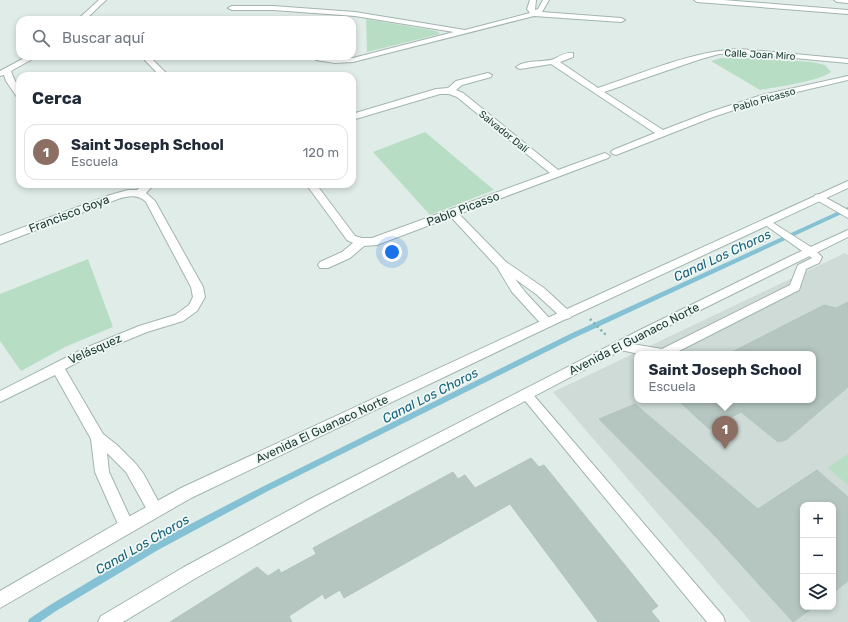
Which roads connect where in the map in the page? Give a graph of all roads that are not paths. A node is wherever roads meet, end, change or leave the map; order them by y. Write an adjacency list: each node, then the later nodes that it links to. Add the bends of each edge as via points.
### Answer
1 (103, 0): 7 (street)
2 (533, 0): 10 (street)
3 (546, 0): 10 (street, via 541,10)
4 (697, 0): 9 (street)
5 (837, 0): 6 (street)
6 (848, 1)
7 (96, 8): 11 (street); 12 (street)
8 (232, 8): 14 (street, via 273,8 354,14)
9 (848, 12)
10 (534, 14): 13 (street); 14 (street, via 511,22)
11 (86, 16)
12 (96, 16)
13 (621, 20)
14 (464, 32): 16 (street)
15 (570, 55): 22 (street)
16 (356, 59)
17 (831, 59): 23 (street); 28 (street, via 843,69); 31 (street, Calle Joan Miro, via 752,52 719,52)
18 (27, 60): 25 (street)
19 (149, 60): 26 (street)
20 (330, 60): 21 (street)
21 (353, 60)
22 (555, 61): 24 (street); 31 (street)
23 (848, 61)
24 (520, 67)
25 (3, 72): 29 (street)
26 (161, 72)
27 (488, 75): 30 (street, via 459,83)
28 (848, 78): 33 (street, Pablo Picasso, via 765,97)
29 (16, 89)
30 (450, 91): 32 (street, via 434,93); 36 (street, Salvador Dalí, via 460,95)
31 (598, 91): 33 (street)
32 (356, 116)
33 (662, 134): 34 (street, Pablo Picasso)
34 (616, 152)
35 (605, 156): 36 (street, Pablo Picasso)
36 (557, 174): 42 (street, Pablo Picasso)
37 (848, 184): 41 (street, Avenida El Guanaco Norte)
38 (145, 188): 40 (street)
39 (314, 188): 47 (street, via 348,235)
40 (139, 194): 46 (street, Francisco Goya, via 114,197); 56 (street, Velásquez, via 150,200 197,287 199,297 193,308 179,318 116,339)
41 (819, 197): 43 (street); 44 (street, Avenida El Guanaco Norte)
42 (453, 213): 47 (street, Pablo Picasso, via 380,240); 50 (street)
43 (848, 215)
44 (772, 226): 48 (lane); 51 (street, Avenida El Guanaco Norte)
45 (848, 233): 48 (street, Avenida El Guanaco Norte)
46 (0, 240)
47 (361, 242): 49 (street, via 346,255)
48 (810, 251): 53 (street, Avenida El Guanaco Norte); 55 (lane, via 817,257 815,261 802,267 795,287)
49 (324, 265)
50 (502, 265): 51 (street, via 540,291); 52 (street, via 514,288)
51 (566, 315): 52 (street, Avenida El Guanaco Norte)
52 (547, 324): 60 (street, Avenida El Guanaco Norte, via 236,469)
53 (620, 346): 54 (lane); 57 (street, Avenida El Guanaco Norte)
54 (648, 351)
55 (670, 351)
56 (57, 367): 58 (street, Velásquez); 59 (street)
57 (526, 394): 63 (street, Avenida El Guanaco Norte, via 275,525 171,582); 64 (lane)
58 (0, 397)
59 (98, 438): 60 (street, via 131,468); 61 (street, via 102,472)
60 (155, 510): 61 (street, Avenida El Guanaco Norte)
61 (126, 526): 62 (street, Avenida El Guanaco Norte)
62 (0, 600)
63 (106, 622)
64 (717, 622)

